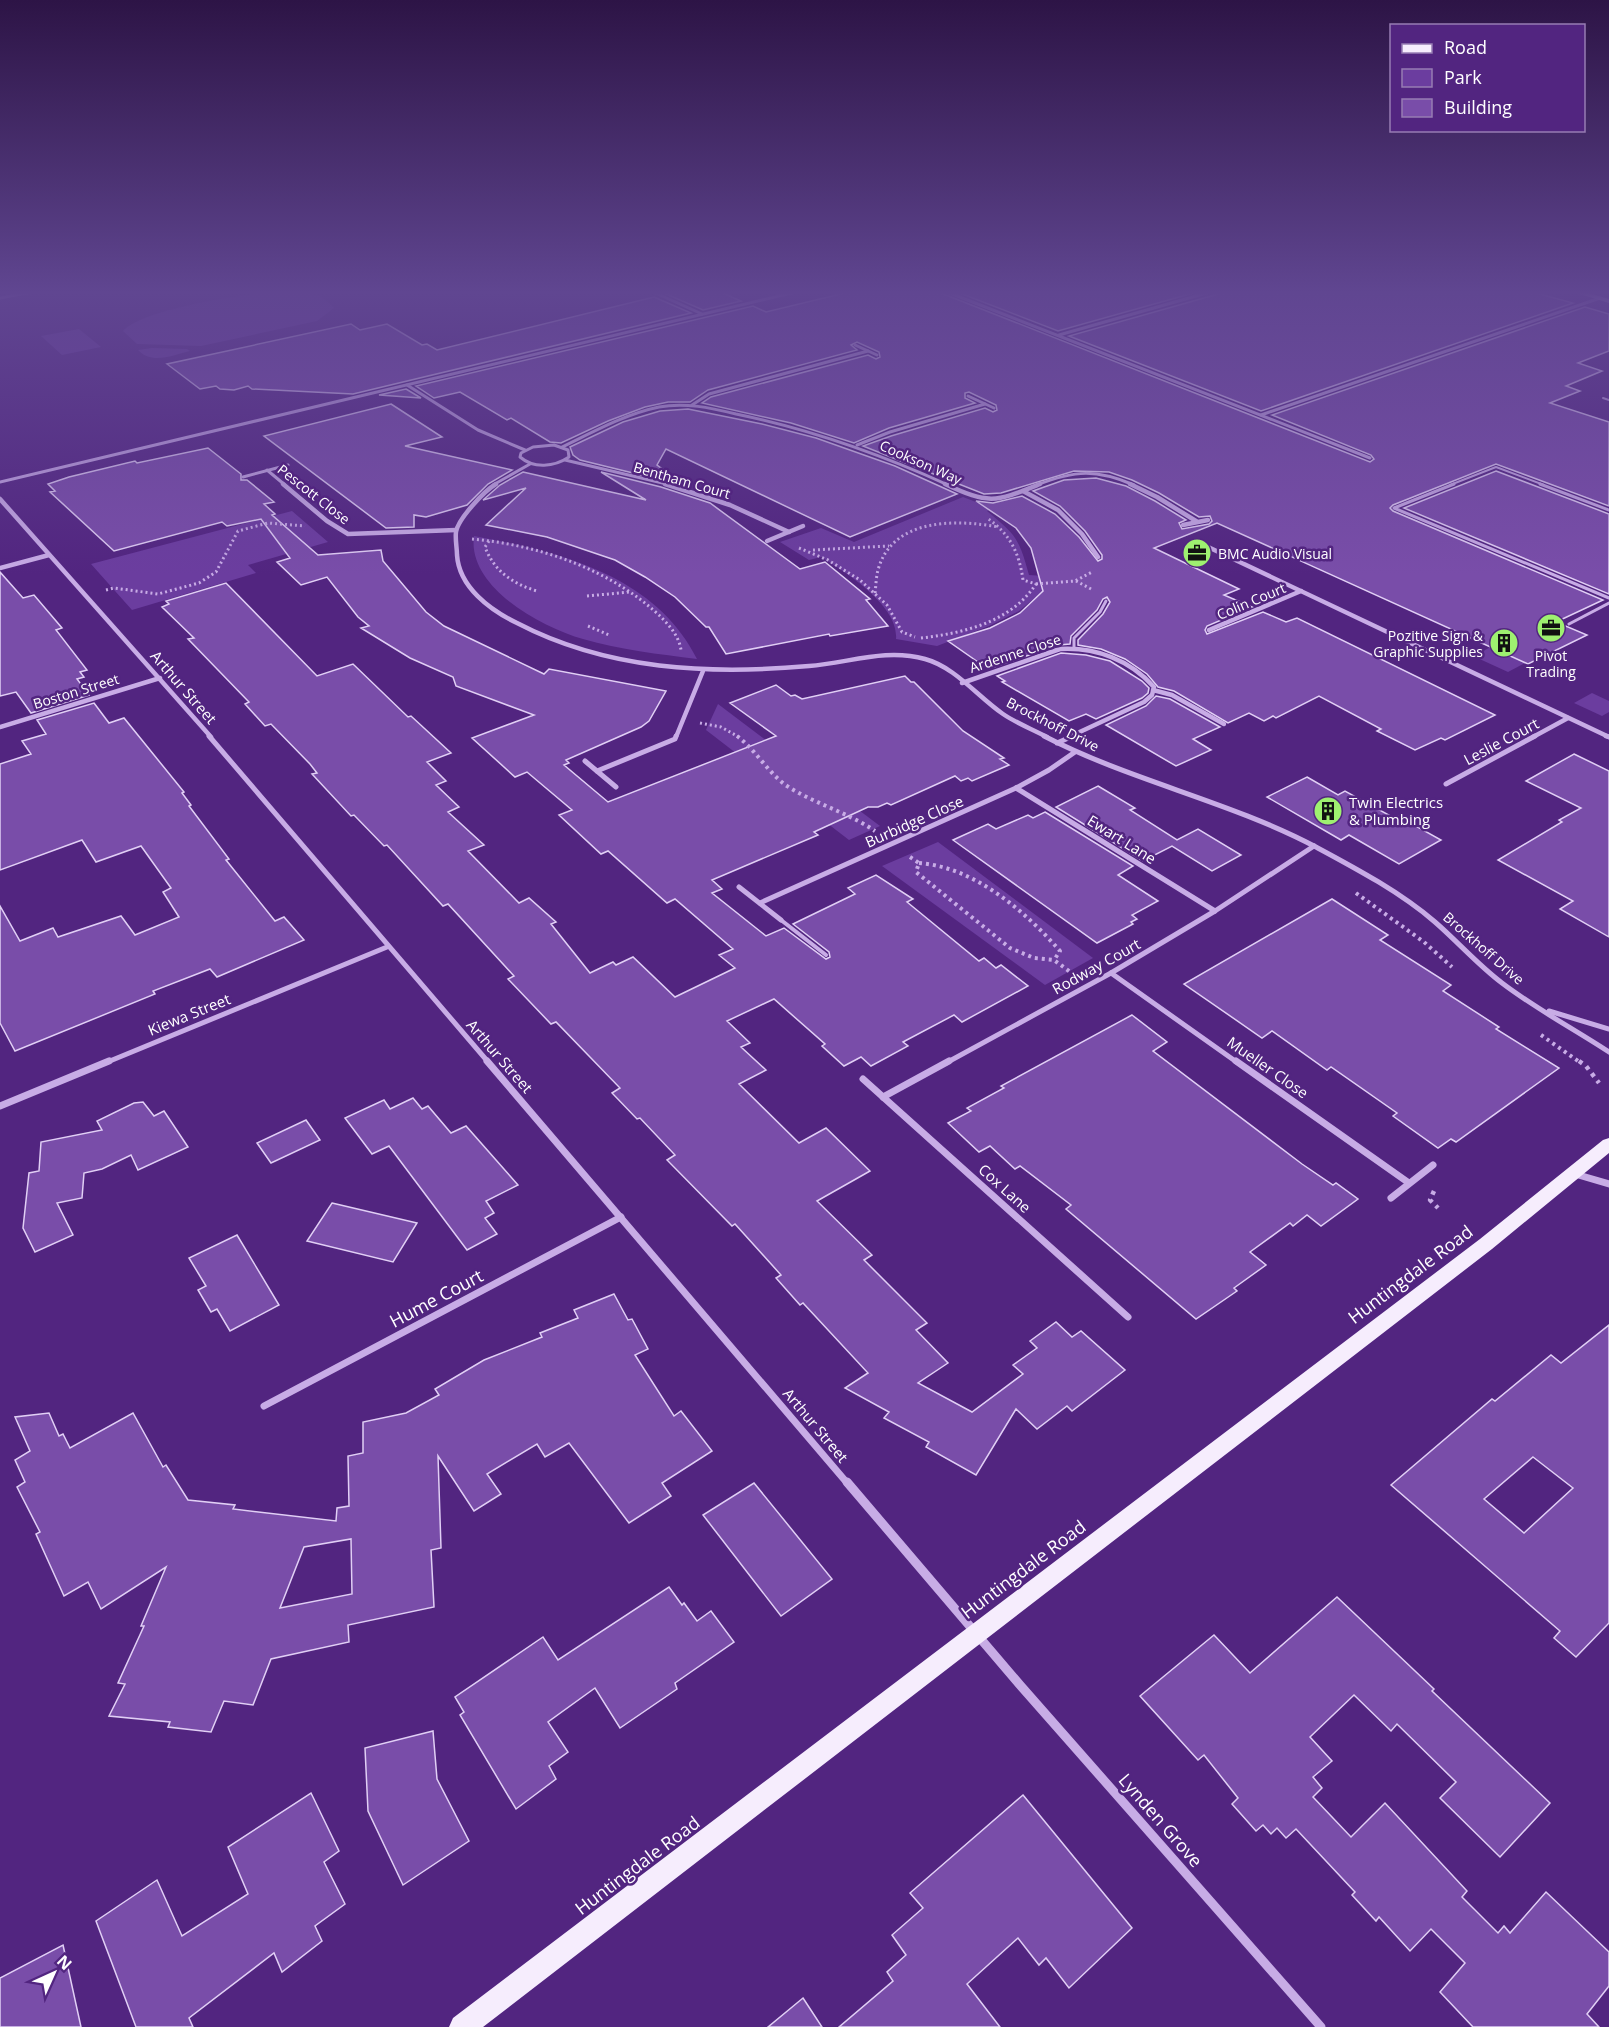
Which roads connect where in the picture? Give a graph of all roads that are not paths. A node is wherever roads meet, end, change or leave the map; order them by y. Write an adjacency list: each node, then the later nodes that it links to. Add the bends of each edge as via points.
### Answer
1 (407, 385): 14 (street, via 478,431); 21 (street)
2 (745, 385): 9 (street, via 710,394)
3 (1183, 385): 11 (street)
4 (1348, 385): 11 (street)
5 (968, 396): 8 (street)
6 (1603, 398): 7 (lane)
7 (1609, 400)
8 (985, 404): 10 (street); 12 (street)
9 (691, 405): 12 (street, Cookson Way); 13 (street, Cookson Way, via 648,411)
10 (994, 408)
11 (1260, 415): 15 (street)
12 (857, 445): 22 (street, Cookson Way, via 973,497 1002,499)
13 (562, 447): 14 (street, via 544,445); 16 (street, via 570,453)
14 (525, 450): 17 (street, via 520,458)
15 (1370, 458)
16 (565, 460): 17 (street, via 548,465); 30 (street, Bentham Court, via 670,485 730,505)
17 (530, 464): 29 (street, via 478,498)
18 (288, 465): 19 (street, Pescott Close)
19 (267, 470): 20 (street, Pescott Close); 29 (street, Pescott Close, via 348,534)
20 (243, 477)
21 (0, 482)
22 (1023, 491): 26 (street, Cookson Way, via 1080,472 1094,472 1177,507); 34 (street, via 1058,510)
23 (0, 500): 33 (street, Arthur Street)
24 (1609, 510): 37 (lane, via 1496,467 1394,508)
25 (1208, 520): 26 (street)
26 (1196, 521): 27 (street)
27 (1183, 525)
28 (803, 526): 30 (street)
29 (456, 530): 43 (street, Brockhoff Drive, via 458,567 472,590 499,614 547,639 591,653)
30 (789, 532): 31 (street)
31 (767, 541)
32 (1208, 547): 36 (street)
33 (50, 555): 35 (street); 44 (street, Arthur Street)
34 (1098, 557)
35 (0, 568)
36 (1301, 591): 41 (street, Colin Court); 47 (street)
37 (1609, 598)
38 (1106, 601): 42 (lane, Ardenne Close, via 1100,612 1080,629)
39 (1609, 603): 40 (lane)
40 (1569, 624)
41 (1209, 630)
42 (1074, 647): 45 (street, Ardenne Close); 46 (street, Ardenne Close, via 1109,656 1147,678)
43 (703, 671): 45 (street, Brockhoff Drive, via 810,666 893,653 933,661); 54 (street, via 675,739)
44 (160, 678): 49 (street, Boston Street); 63 (street, Arthur Street)
45 (962, 683): 51 (street, Brockhoff Drive, via 1003,714)
46 (1154, 690): 48 (street, Ardenne Close, via 1172,695); 51 (street, via 1144,702)
47 (1568, 718): 50 (street); 55 (street, Leslie Court)
48 (1224, 724)
49 (0, 727)
50 (1609, 737)
51 (1057, 743): 52 (street, Brockhoff Drive)
52 (1075, 752): 57 (street, Burbidge Close); 58 (street, Brockhoff Drive, via 1235,811)
53 (585, 760): 54 (street)
54 (597, 771): 56 (street)
55 (1446, 784)
56 (616, 787)
57 (1016, 788): 60 (street, Burbidge Close); 61 (street, Ewart Lane)
58 (1314, 846): 61 (street, Rodway Court); 66 (street, Brockhoff Drive, via 1414,906 1502,982)
59 (739, 887): 60 (street)
60 (760, 903): 62 (street)
61 (1215, 911): 65 (street, Rodway Court)
62 (781, 920): 64 (lane)
63 (387, 946): 71 (street, Kiewa Street); 78 (street, Arthur Street)
64 (826, 955)
65 (1111, 973): 70 (street, Rodway Court); 75 (street, Mueller Close)
66 (1540, 1008): 67 (street, Brockhoff Drive); 68 (street, Brockhoff Drive)
67 (1609, 1029)
68 (1609, 1052)
69 (863, 1079): 70 (street, Cox Lane)
70 (883, 1097): 79 (street, Cox Lane)
71 (0, 1106)
72 (1609, 1144): 74 (main road, Huntingdale Road)
73 (1433, 1165): 75 (street)
74 (1572, 1173): 76 (street); 81 (main road, Huntingdale Road, via 1486,1244)
75 (1409, 1184): 77 (street)
76 (1609, 1184)
77 (1391, 1198)
78 (621, 1217): 80 (street, Hume Court); 81 (street, Arthur Street)
79 (1128, 1317)
80 (264, 1406)
81 (976, 1634): 82 (main road, Huntingdale Road); 83 (street, Lynden Grove)
82 (462, 2027)
83 (1321, 2027)

